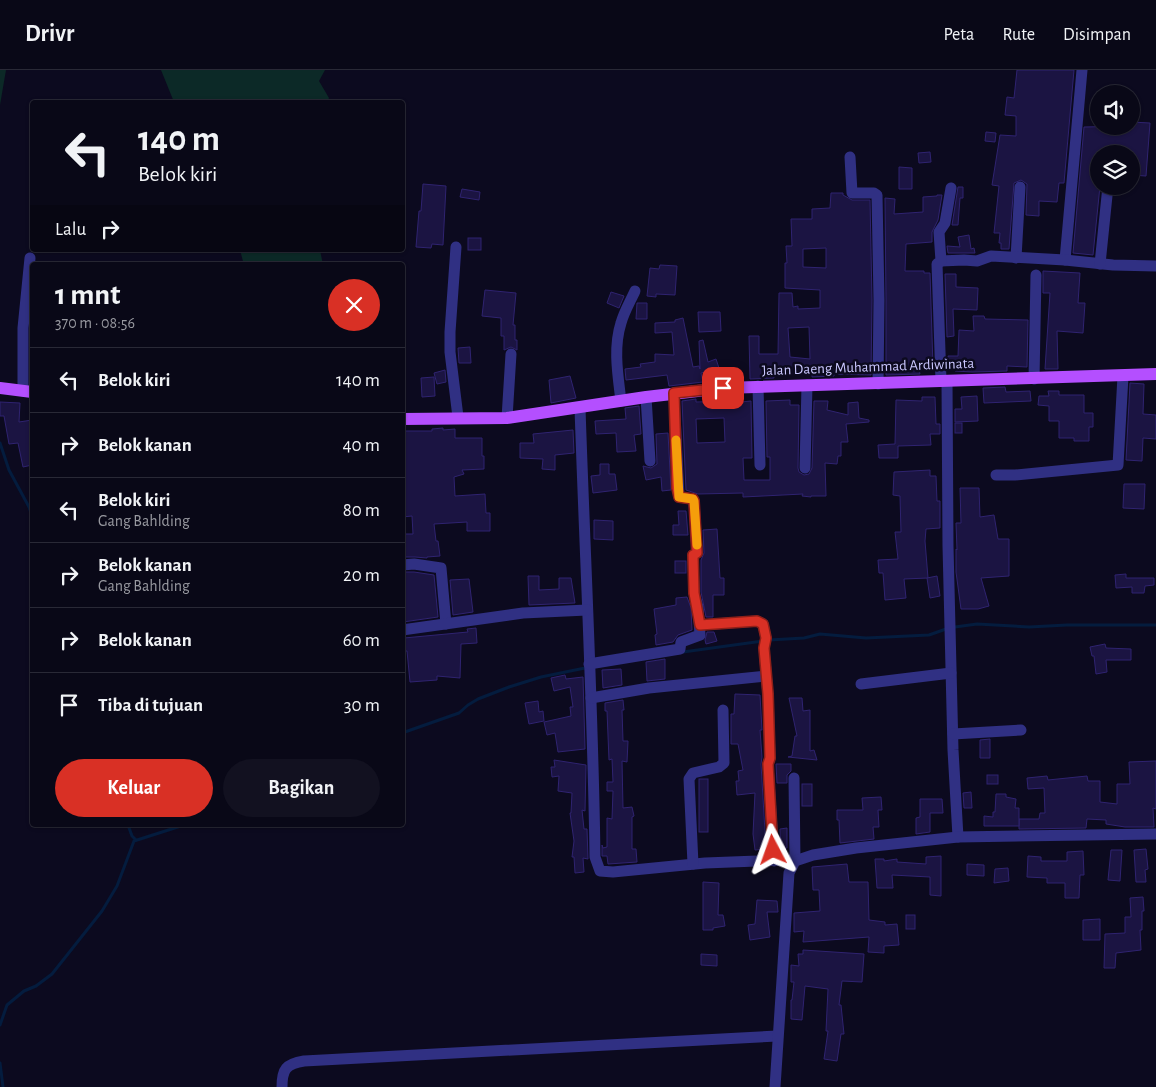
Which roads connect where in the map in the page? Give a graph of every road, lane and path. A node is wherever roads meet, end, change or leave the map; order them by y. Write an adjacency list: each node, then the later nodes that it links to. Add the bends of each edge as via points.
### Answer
1 (1082, 70): 9 (street)
2 (850, 157): 20 (street, via 852,193 877,195)
3 (1020, 187): 8 (street)
4 (952, 188): 10 (street, via 945,223 939,232)
5 (1107, 195): 11 (street)
6 (456, 247): 30 (street, via 450,352)
7 (30, 258): 25 (street, via 22,328)
8 (1016, 258): 9 (street); 10 (street, via 990,256 977,261)
9 (1065, 260): 11 (street)
10 (941, 261): 19 (street, via 937,264 937,280)
11 (1100, 264): 12 (street)
12 (1156, 266)
13 (1036, 275): 18 (street)
14 (635, 291): 28 (street, via 617,340)
15 (511, 354): 31 (street)
16 (1156, 374): 17 (main road, Jalan Daeng Muhammad Ardiwinata)
17 (1123, 376): 18 (main road, Jalan Daeng Muhammad Ardiwinata); 36 (street, via 1118,465)
18 (1034, 379): 19 (main road, Jalan Daeng Muhammad Ardiwinata)
19 (944, 381): 20 (main road, Jalan Daeng Muhammad Ardiwinata); 43 (street)
20 (878, 384): 21 (main road, Jalan Daeng Muhammad Ardiwinata)
21 (807, 385): 22 (main road, Jalan Daeng Muhammad Ardiwinata); 35 (street)
22 (758, 386): 26 (main road, Jalan Daeng Muhammad Ardiwinata); 34 (street)
23 (0, 388): 25 (main road)
24 (450, 390): 30 (street)
25 (28, 391)
26 (674, 393): 27 (main road, Jalan Daeng Muhammad Ardiwinata); 40 (street, via 677,488 679,497 694,501 697,553 693,555 694,593)
27 (646, 397): 28 (main road, Jalan Daeng Muhammad Ardiwinata); 33 (street)
28 (621, 401): 29 (main road, Jalan Daeng Muhammad Ardiwinata)
29 (580, 408): 31 (main road, Jalan Daeng Muhammad Ardiwinata); 38 (street)
30 (456, 417): 31 (main road, Jalan Daeng Muhammad Ardiwinata); 32 (main road, Jalan Daeng Muhammad Ardiwinata)
31 (507, 418)
32 (405, 419)
33 (650, 461)
34 (760, 465)
35 (805, 468)
36 (996, 475)
37 (405, 565): 39 (street, via 441,568)
38 (587, 610): 39 (street, via 523,613); 42 (street)
39 (446, 624): 41 (street)
40 (700, 625): 42 (street, via 700,636 681,642 680,649); 44 (street, via 757,621 763,624)
41 (405, 630)
42 (589, 664): 46 (street)
43 (951, 673): 45 (street); 49 (street)
44 (766, 676): 46 (street, via 649,688); 53 (street)
45 (861, 684)
46 (591, 698): 55 (street, via 596,857 600,871)
47 (723, 710): 55 (street, via 724,763 693,773 689,779)
48 (1021, 730): 49 (street)
49 (953, 734): 52 (street)
50 (794, 778): 54 (street)
51 (1156, 834): 52 (street)
52 (958, 837): 54 (street, via 856,848 813,855)
53 (774, 861): 54 (street); 55 (street)
54 (795, 862): 56 (street, via 789,873)
55 (693, 864)
56 (777, 1036): 57 (street, via 304,1061 288,1066 282,1074); 58 (street)
57 (282, 1087)
58 (775, 1087)

